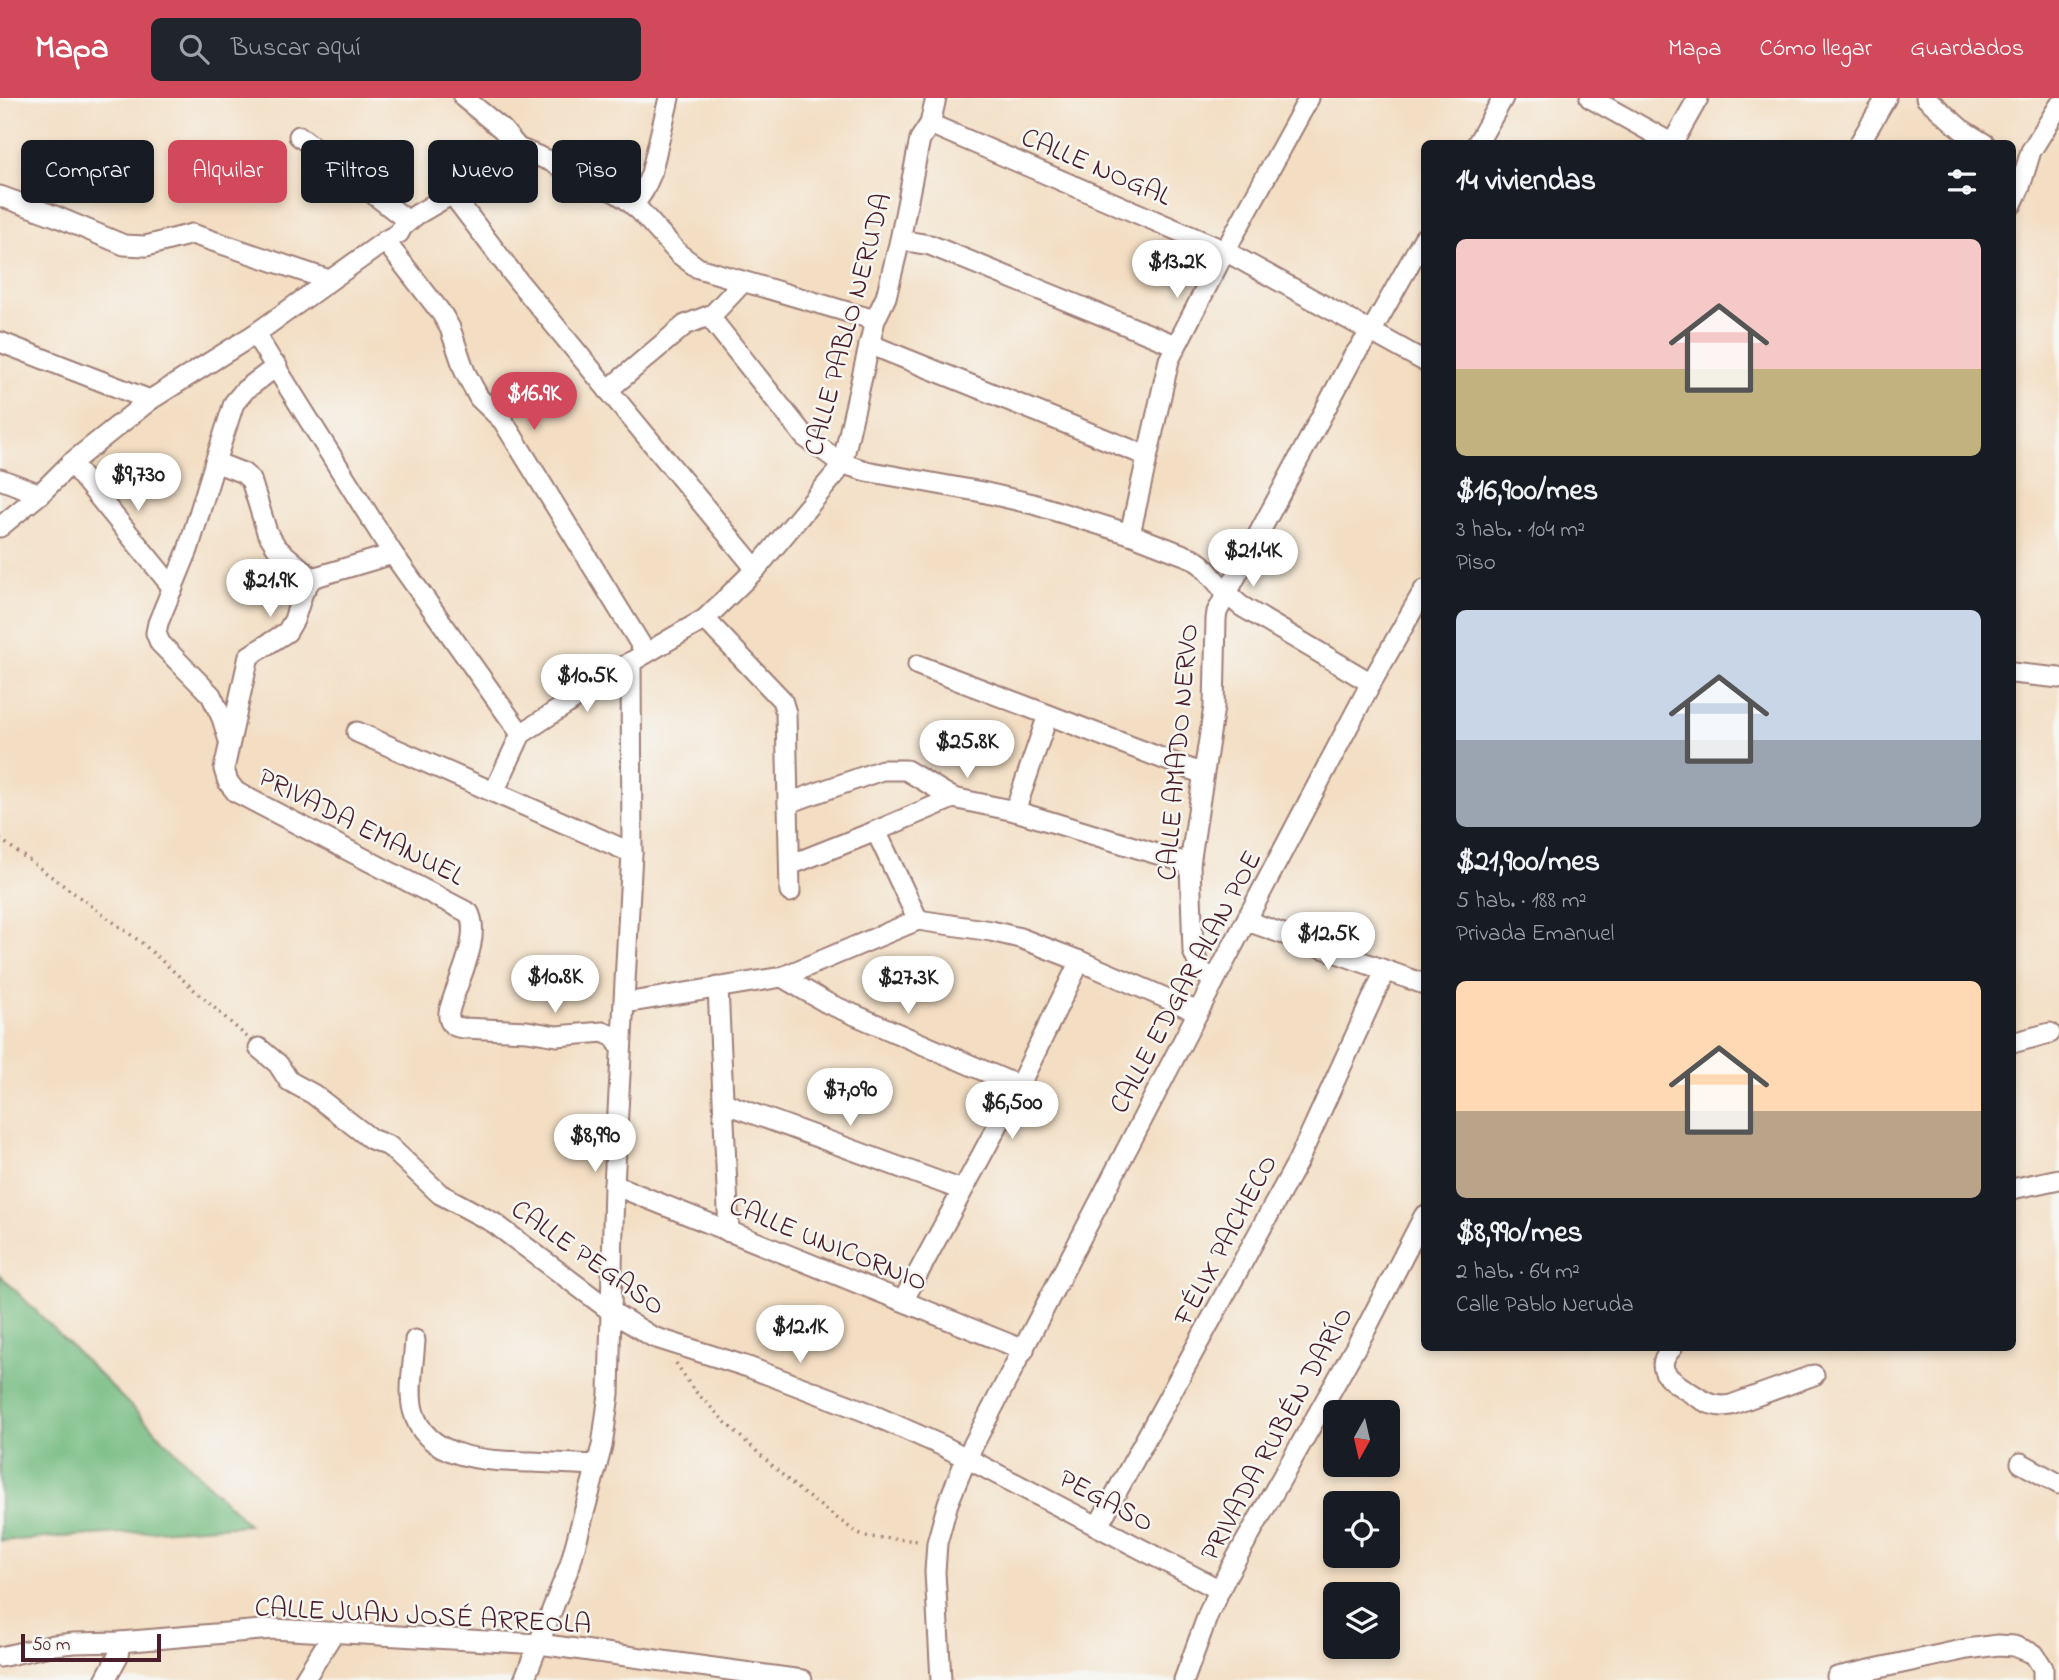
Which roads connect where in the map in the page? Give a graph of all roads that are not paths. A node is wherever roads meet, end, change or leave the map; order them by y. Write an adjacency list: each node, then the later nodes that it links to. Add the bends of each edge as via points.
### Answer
1 (464, 98): 13 (street)
2 (669, 98): 25 (street, via 652,174)
3 (936, 98): 11 (street, CALLE PABLO NERUDA)
4 (1309, 98): 30 (street)
5 (1503, 98): 14 (street)
6 (1590, 98): 15 (street)
7 (1698, 98): 16 (street)
8 (1886, 98): 17 (street)
9 (1926, 98): 18 (street)
10 (2059, 106): 20 (street, via 2031,151)
11 (930, 124): 27 (street, CALLE PABLO NERUDA, via 920,139); 30 (street, CALLE NOGAL)
12 (299, 136): 26 (street)
13 (510, 140)
14 (1479, 140)
15 (1667, 140)
16 (1674, 140)
17 (1861, 140)
18 (1978, 140)
19 (538, 157): 25 (street)
20 (2019, 160): 22 (street)
21 (0, 196): 31 (street, via 124,245 146,246 192,234)
22 (2016, 196)
23 (437, 203): 26 (street)
24 (459, 203): 42 (street)
25 (634, 205): 32 (street, via 688,261)
26 (408, 221): 28 (street)
27 (900, 240): 34 (street, CALLE PABLO NERUDA, via 886,297); 39 (street, via 930,246)
28 (385, 241): 31 (street); 59 (street, via 442,314 479,398 503,421)
29 (1421, 243): 35 (street, CALLE AMADO NERVO)
30 (1225, 251): 35 (street, CALLE NOGAL); 39 (street)
31 (330, 280): 36 (street)
32 (743, 282): 33 (street); 34 (street)
33 (709, 316): 42 (street, via 685,325); 47 (street, via 805,437)
34 (875, 320): 38 (street, CALLE PABLO NERUDA)
35 (1371, 332): 40 (street, CALLE NOGAL); 56 (street, CALLE AMADO NERVO, via 1353,356)
36 (256, 334): 41 (street); 43 (street)
37 (0, 342): 43 (street)
38 (869, 344): 44 (street); 47 (street, CALLE PABLO NERUDA)
39 (1175, 345): 44 (street)
40 (1421, 359)
41 (277, 366): 45 (street, via 234,404); 52 (street)
42 (608, 390): 53 (street)
43 (150, 400): 46 (street)
44 (1147, 456): 51 (street)
45 (215, 462): 54 (street, via 251,480 267,532 277,548); 55 (street)
46 (71, 463): 49 (street); 55 (street)
47 (841, 463): 51 (street, via 1032,503); 53 (street, CALLE PABLO NERUDA, via 827,487)
48 (0, 479): 49 (street)
49 (40, 494): 50 (street)
50 (0, 527)
51 (1130, 534): 56 (street, via 1192,558)
52 (393, 554): 54 (street); 66 (street)
53 (756, 569): 58 (street, CALLE PABLO NERUDA)
54 (312, 578): 67 (street, PRIVADA EMANUEL, via 287,632 249,656)
55 (173, 588): 67 (street, via 156,633 160,643 211,695)
56 (1227, 594): 63 (street); 68 (street, CALLE AMADO NERVO, via 1216,619 1214,707)
57 (1421, 595): 63 (street, CALLE EDGAR ALAN POE)
58 (705, 619): 59 (street, CALLE PABLO NERUDA); 71 (street, via 782,699)
59 (638, 657): 66 (street, CALLE PABLO NERUDA); 74 (street)
60 (918, 664): 64 (street)
61 (2016, 673): 62 (street)
62 (2059, 678)
63 (1371, 683): 79 (street, CALLE EDGAR ALAN POE)
64 (1048, 715): 68 (street); 72 (street)
65 (357, 732): 69 (street)
66 (521, 733): 69 (street)
67 (230, 743): 91 (street, PRIVADA EMANUEL, via 224,769 236,792 469,913 469,949 449,1012 453,1025 557,1036 603,1032 614,1037)
68 (1203, 774): 75 (street, CALLE AMADO NERVO)
69 (494, 792): 74 (street)
70 (953, 798): 71 (street, via 906,770 893,769); 72 (street); 73 (street)
71 (788, 803): 76 (street)
72 (1015, 811): 75 (street)
73 (876, 831): 76 (street); 78 (street)
74 (632, 853): 86 (street)
75 (1190, 864): 83 (street, CALLE AMADO NERVO, via 1193,951 1201,970)
76 (790, 865): 77 (street)
77 (790, 892)
78 (918, 920): 80 (street, via 1020,938); 82 (street)
79 (1247, 921): 81 (street); 83 (street, CALLE EDGAR ALAN POE)
80 (1080, 961): 87 (street); 92 (street)
81 (1385, 971): 84 (street); 110 (street, FÉLIX PACHECO, via 1298,1161)
82 (782, 977): 85 (street); 92 (street, via 827,1003)
83 (1214, 982): 87 (street, CALLE EDGAR ALAN POE)
84 (1421, 983)
85 (718, 987): 86 (street); 93 (street)
86 (625, 1003): 91 (street)
87 (1198, 1012): 103 (street, CALLE EDGAR ALAN POE)
88 (2050, 1033): 89 (street)
89 (2016, 1042)
90 (259, 1048): 101 (street, CALLE PEGASO, via 289,1081 371,1139 389,1146 440,1194 494,1223)
91 (621, 1048): 95 (street)
92 (1019, 1087): 97 (street)
93 (724, 1103): 97 (street); 99 (street)
94 (2059, 1179): 96 (street)
95 (614, 1185): 99 (street, CALLE UNICORNIO); 101 (street)
96 (2016, 1188)
97 (962, 1191): 100 (street)
98 (1421, 1222): 111 (street, PRIVADA RUBÉN DARÍO)
99 (729, 1232): 100 (street, CALLE UNICORNIO)
100 (903, 1301): 103 (street, CALLE UNICORNIO)
101 (612, 1312): 106 (street, CALLE PEGASO, via 670,1343 864,1410); 108 (street, via 609,1394)
102 (415, 1340): 108 (street, via 413,1410 423,1431 446,1450 491,1461)
103 (1024, 1350): 106 (street, CALLE EDGAR ALAN POE)
104 (1668, 1351): 105 (street, via 1663,1364 1667,1377 1718,1407)
105 (1814, 1375)
106 (967, 1457): 110 (street, PEGASO); 122 (street, CALLE EDGAR ALAN POE, via 937,1543)
107 (2021, 1463): 109 (street)
108 (597, 1465): 114 (street, via 570,1565)
109 (2059, 1484)
110 (1098, 1526): 111 (street, PEGASO)
111 (1220, 1590): 123 (street, PRIVADA RUBÉN DARÍO)
112 (334, 1632): 113 (street, CALLE JUAN JOSÉ ARREOLA, via 273,1629); 114 (street, CALLE JUAN JOSÉ ARREOLA); 119 (street)
113 (120, 1642): 115 (street, CALLE JUAN JOSÉ ARREOLA, via 54,1645); 118 (street)
114 (538, 1644): 120 (street); 121 (street, CALLE JUAN JOSÉ ARREOLA)
115 (0, 1657)
116 (2048, 1673): 117 (street, via 2027,1650 1998,1645)
117 (1837, 1677)
118 (105, 1680)
119 (304, 1680)
120 (524, 1680)
121 (802, 1680)
122 (940, 1680)
123 (1184, 1680)

